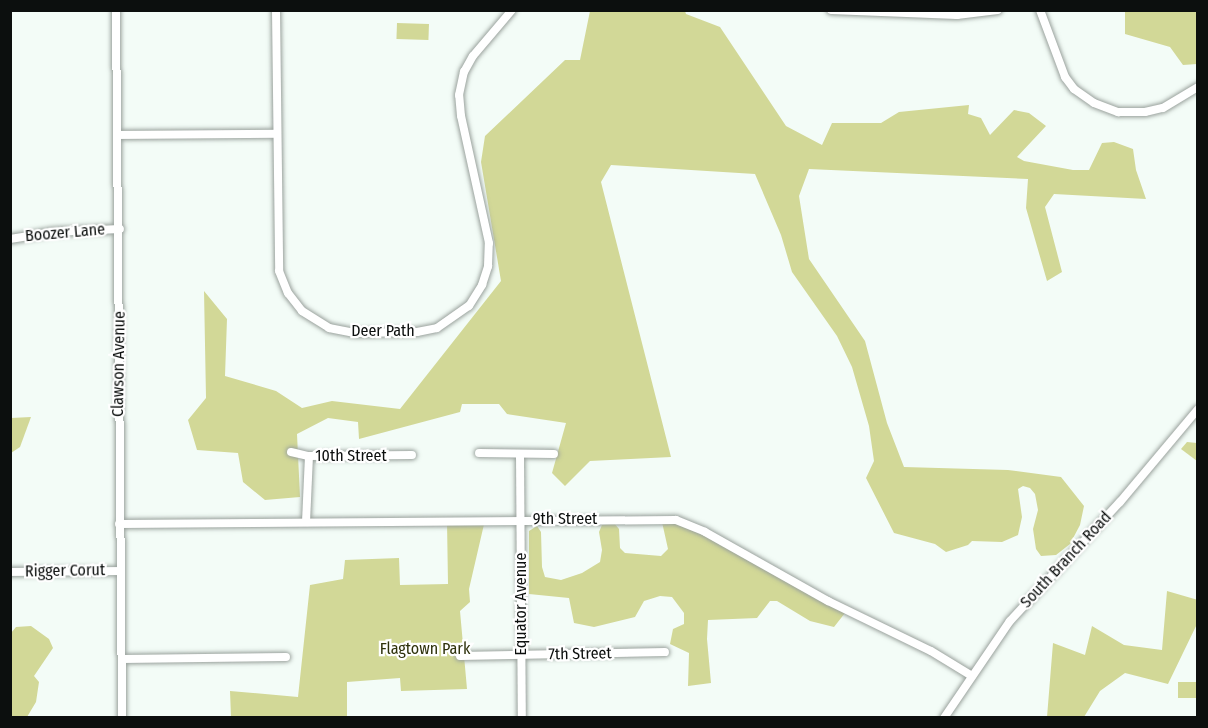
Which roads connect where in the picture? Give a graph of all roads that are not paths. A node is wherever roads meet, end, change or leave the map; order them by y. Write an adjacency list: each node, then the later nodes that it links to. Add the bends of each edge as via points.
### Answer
1 (117, 10): 9 (street, Clawson Avenue)
2 (276, 10): 8 (street, Deer Path)
3 (512, 10): 8 (street, Deer Path, via 473,56 461,83 460,116 489,255 486,276 476,297 446,323 417,332 355,333 329,328 300,309 282,283 277,260)
4 (831, 10): 5 (street, via 957,15)
5 (998, 10)
6 (1040, 10): 7 (street, via 1065,77 1083,97 1104,109 1145,112 1163,108)
7 (1197, 87)
8 (276, 134): 9 (street)
9 (118, 135): 10 (street, Clawson Avenue)
10 (120, 229): 11 (street, Boozer Lane, via 53,232); 21 (street, Clawson Avenue)
11 (10, 239)
12 (1197, 409): 29 (street, South Branch Road, via 1103,521 1021,608)
13 (291, 452): 18 (street, 10th Street)
14 (478, 453): 15 (street)
15 (520, 454): 16 (street); 19 (street, Equator Avenue)
16 (554, 454)
17 (412, 455): 18 (street, 10th Street)
18 (309, 456): 20 (street)
19 (521, 519): 20 (street, 9th Street); 25 (street, Equator Avenue); 29 (street, 9th Street, via 664,519 687,523)
20 (306, 522): 21 (street, 9th Street)
21 (119, 524): 22 (street, Clawson Avenue)
22 (120, 571): 23 (street, Rigger Corut); 28 (street, Clawson Avenue)
23 (10, 572)
24 (665, 652): 25 (street, 7th Street)
25 (522, 654): 26 (street, 7th Street); 31 (street, Equator Avenue)
26 (460, 656)
27 (286, 657): 28 (street)
28 (122, 659): 30 (street, Clawson Avenue)
29 (972, 676): 32 (street, South Branch Road)
30 (122, 717)
31 (522, 717)
32 (944, 717)

